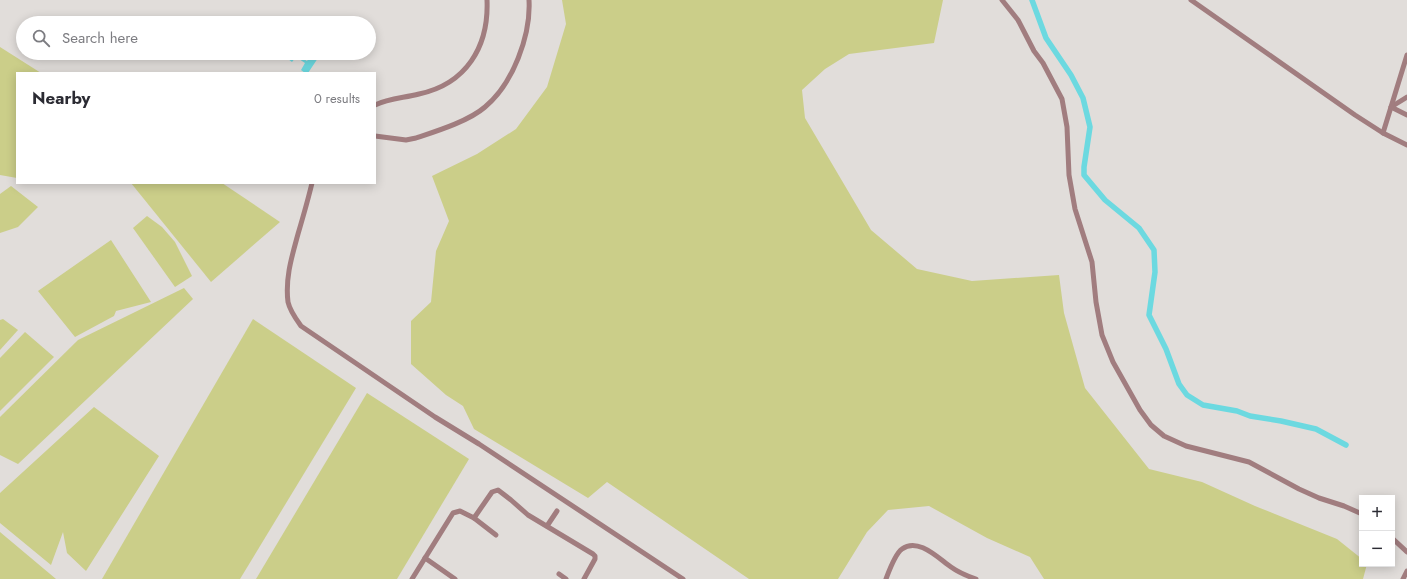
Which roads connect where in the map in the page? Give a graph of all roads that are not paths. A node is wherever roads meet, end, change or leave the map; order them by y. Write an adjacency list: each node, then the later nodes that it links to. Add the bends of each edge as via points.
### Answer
1 (487, 0): 8 (street, via 486,27 481,44 462,73 438,89 389,99)
2 (529, 0): 12 (street, via 530,10 516,66 485,107 472,116 416,138 406,140)
3 (1002, 0): 16 (street, via 1018,20 1062,99 1068,127 1068,175 1075,209 1092,262 1102,335 1140,410 1151,425 1164,436 1186,446 1249,462 1319,498)
4 (1191, 0): 11 (street)
5 (1407, 55): 6 (street)
6 (1404, 72): 9 (street)
7 (1407, 97): 9 (street)
8 (376, 105)
9 (1391, 107): 10 (street); 11 (street)
10 (1407, 115)
11 (1383, 133): 13 (street)
12 (376, 136)
13 (1407, 145)
14 (312, 184): 29 (street, via 290,266 288,283 288,302 301,326)
15 (557, 511): 18 (street)
16 (1359, 513)
17 (474, 518): 18 (street, via 492,492 498,490 528,515); 19 (street); 22 (street, via 460,511 453,513)
18 (547, 526): 28 (street, via 595,556)
19 (496, 535)
20 (1395, 541): 21 (street)
21 (1407, 552)
22 (425, 558): 25 (street); 26 (street)
23 (1407, 571): 32 (street)
24 (559, 574): 27 (street)
25 (412, 579)
26 (455, 579)
27 (566, 579)
28 (584, 579)
29 (683, 579)
30 (886, 579): 31 (street, via 900,551 905,547 915,546 929,551 957,571)
31 (976, 579)
32 (1403, 579)

